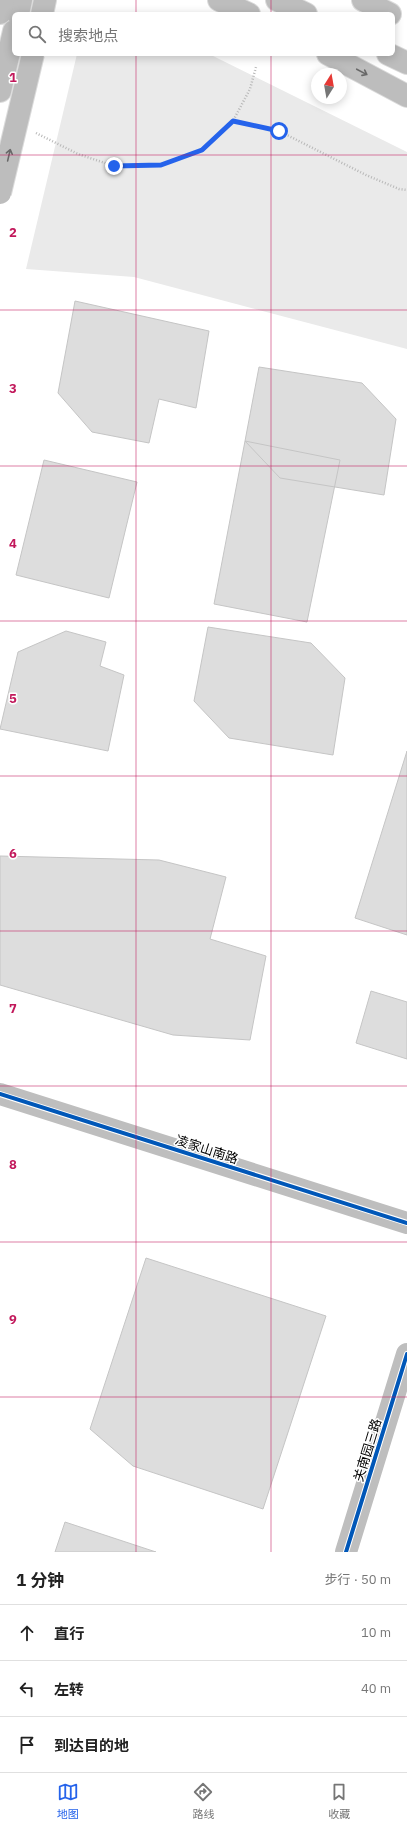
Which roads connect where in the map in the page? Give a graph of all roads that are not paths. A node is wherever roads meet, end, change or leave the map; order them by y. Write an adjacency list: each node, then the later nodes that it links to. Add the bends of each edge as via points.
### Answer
1 (3, 0): 12 (main road)
2 (21, 0): 7 (main road)
3 (45, 0): 8 (main road)
4 (219, 0): 9 (main road)
5 (277, 0): 10 (main road)
6 (363, 0): 11 (main road)
7 (18, 12)
8 (42, 12)
9 (245, 12)
10 (302, 12)
11 (386, 12)
12 (0, 13)
13 (395, 16): 14 (main road)
14 (407, 23)
15 (12, 40): 20 (main road)
16 (33, 56): 22 (main road, one-way to 16, bridge)
17 (332, 56): 21 (main road, one-way to 21)
18 (392, 56): 19 (main road)
19 (407, 64)
20 (0, 92)
21 (407, 96)
22 (0, 193)
23 (0, 1094): 24 (street, 凌家山南路)
24 (407, 1223)
25 (407, 1354): 26 (street, 关南园三路)
26 (346, 1552)

